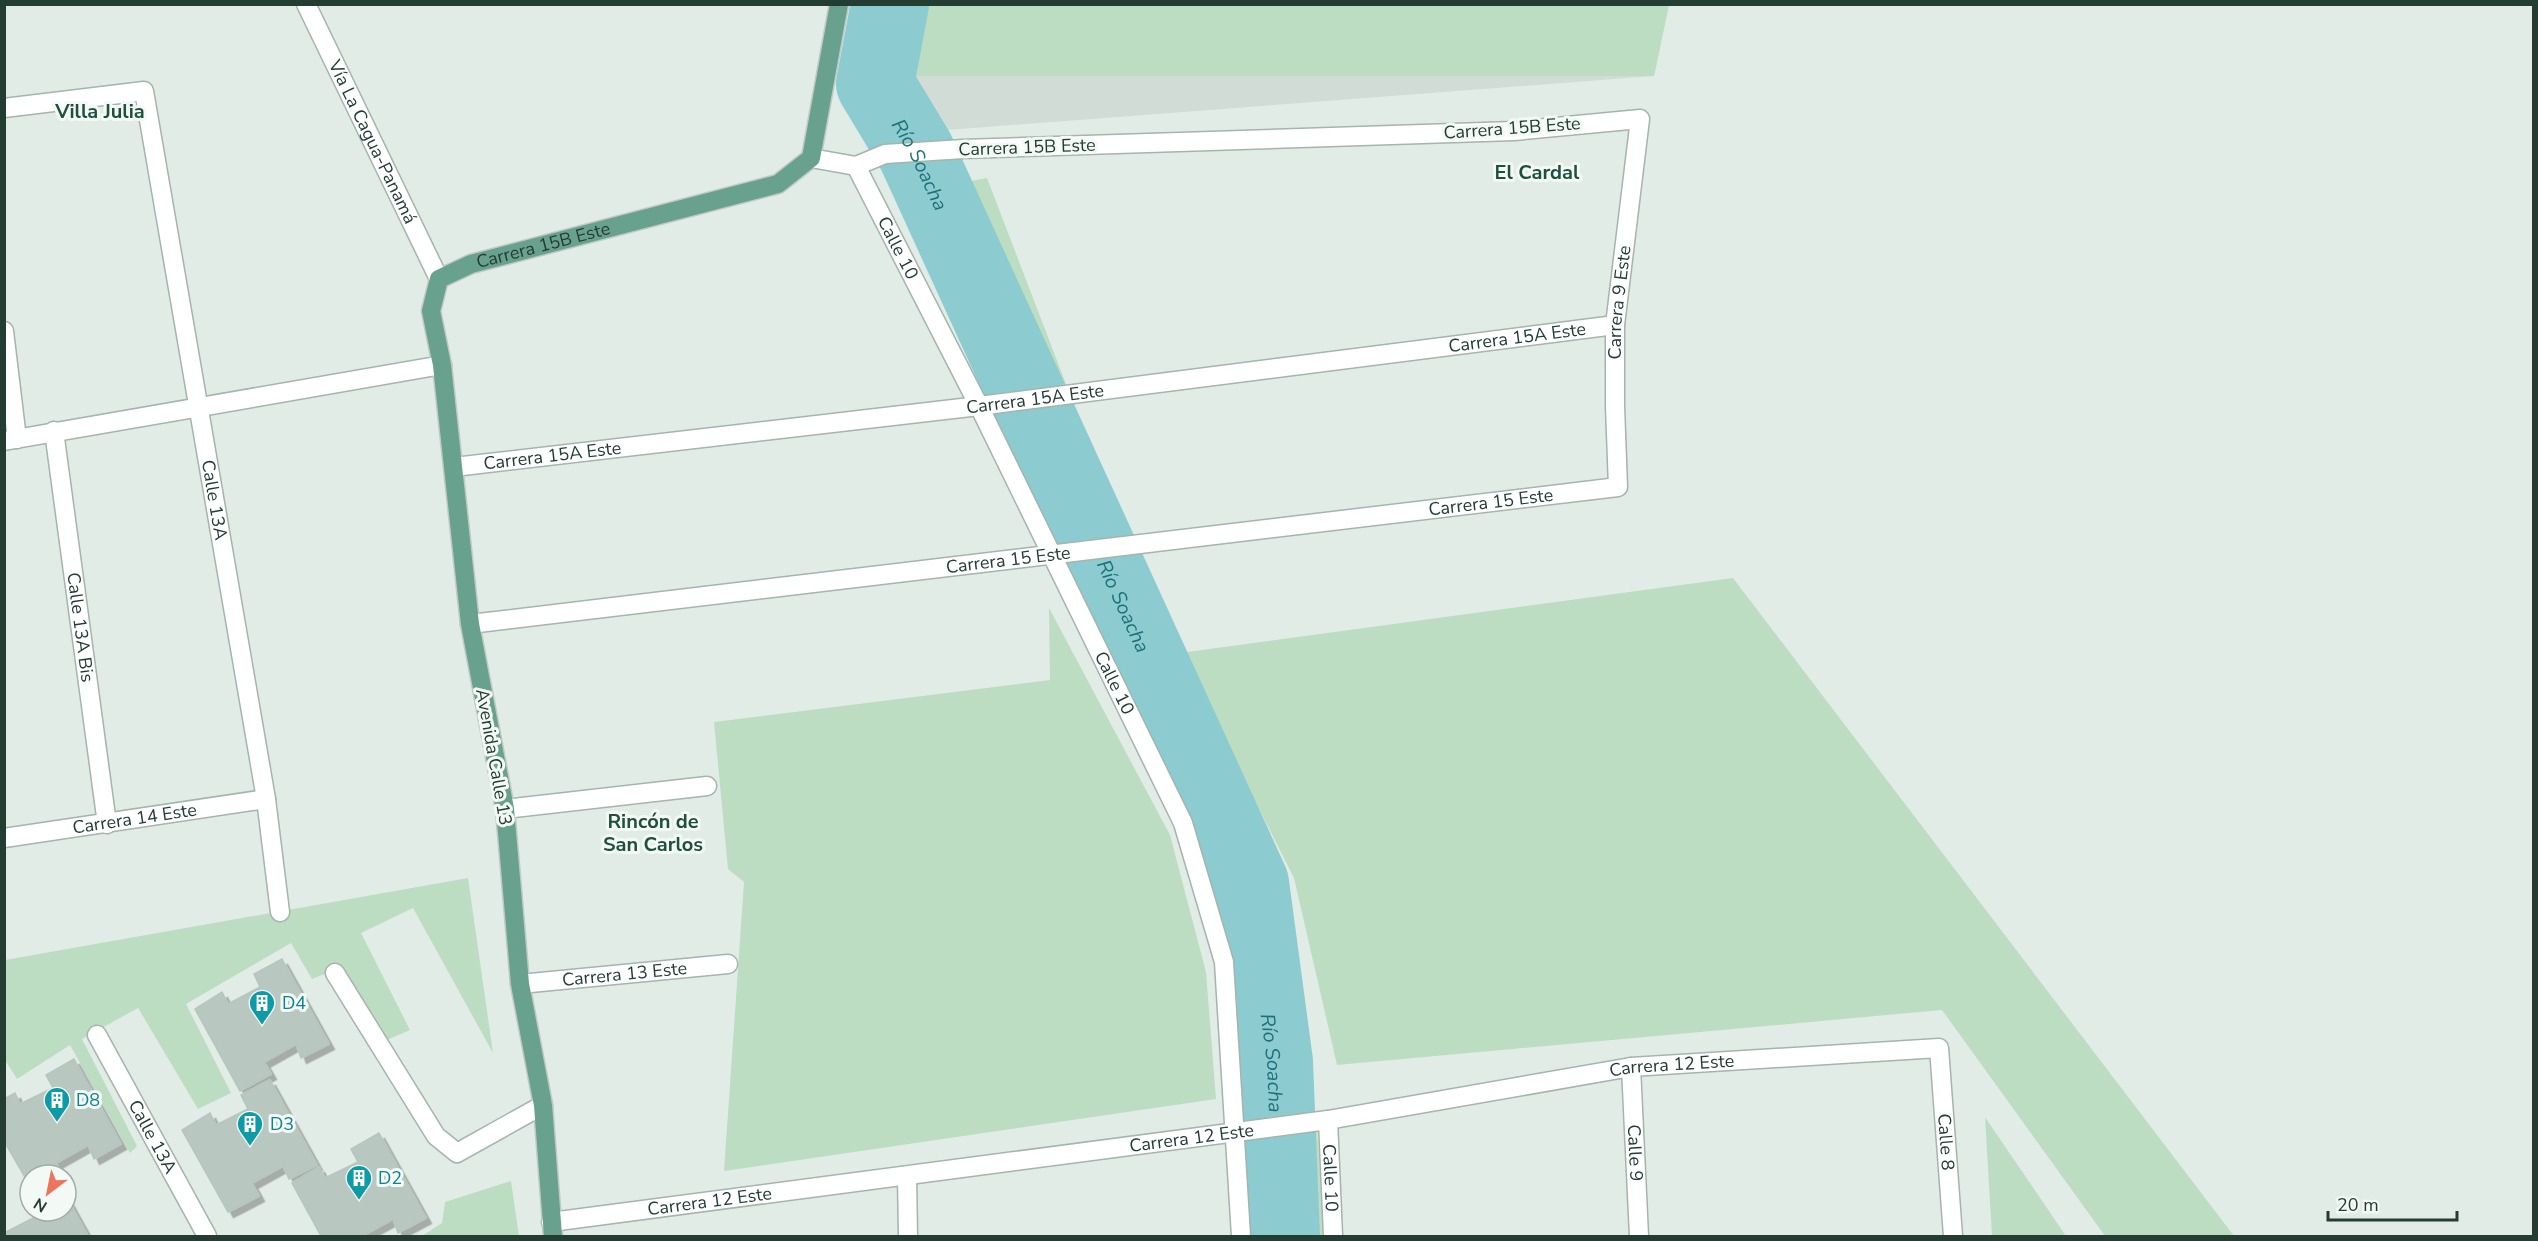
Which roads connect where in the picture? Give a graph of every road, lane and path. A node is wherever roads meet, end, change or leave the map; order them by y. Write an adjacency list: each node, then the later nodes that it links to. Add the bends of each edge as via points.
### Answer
1 (306, 4): 7 (street, Vía La Cagua-Panamá)
2 (839, 4): 5 (main road)
3 (4, 108): 12 (street, Calle 13A, via 144,91)
4 (1640, 119): 6 (street, Carrera 15B Este, via 1514,131 963,149 885,154); 8 (street, Carrera 9 Este)
5 (811, 158): 6 (street); 7 (main road, Carrera 15B Este, via 778,184 471,264)
6 (856, 166): 11 (street, Calle 10)
7 (439, 279): 10 (main road, Avenida Calle 13, via 431,311)
8 (1616, 324): 11 (street, Carrera 15A Este); 16 (street, Carrera 9 Este)
9 (4, 331): 14 (street)
10 (442, 365): 12 (street); 15 (main road, Avenida Calle 13)
11 (979, 406): 15 (street, Carrera 15A Este); 17 (street, Calle 10)
12 (198, 407): 13 (street); 20 (street, Calle 13A)
13 (54, 431): 14 (street); 22 (street, Calle 13A Bis)
14 (11, 440)
15 (454, 467): 18 (main road, Avenida Calle 13)
16 (1618, 488): 17 (street, Carrera 15 Este)
17 (1053, 555): 18 (street, Carrera 15 Este); 33 (street, Calle 10, via 1183,823 1224,962)
18 (470, 624): 21 (main road, Avenida Calle 13)
19 (707, 786): 21 (street)
20 (266, 799): 22 (street, Carrera 14 Este); 24 (street, Calle 13A)
21 (505, 809): 27 (main road, Avenida Calle 13)
22 (107, 824): 23 (street, Carrera 14 Este)
23 (4, 838)
24 (280, 912)
25 (728, 964): 27 (street, Carrera 13 Este)
26 (335, 973): 31 (street, via 436,1136 457,1153)
27 (520, 984): 31 (main road, Avenida Calle 13)
28 (97, 1035): 36 (street, Calle 13A)
29 (1939, 1048): 30 (street, Carrera 12 Este); 41 (street, Calle 8)
30 (1631, 1067): 32 (street, Carrera 12 Este); 40 (street, Calle 9)
31 (543, 1105): 35 (main road, Avenida Calle 13)
32 (1328, 1120): 33 (street, Carrera 12 Este); 39 (street, Calle 10)
33 (1243, 1132): 34 (street, Carrera 12 Este); 38 (street, Calle 10)
34 (907, 1176): 35 (street, Carrera 12 Este); 37 (street)
35 (552, 1229)
36 (207, 1236)
37 (908, 1236)
38 (1240, 1236)
39 (1333, 1236)
40 (1639, 1236)
41 (1953, 1236)

